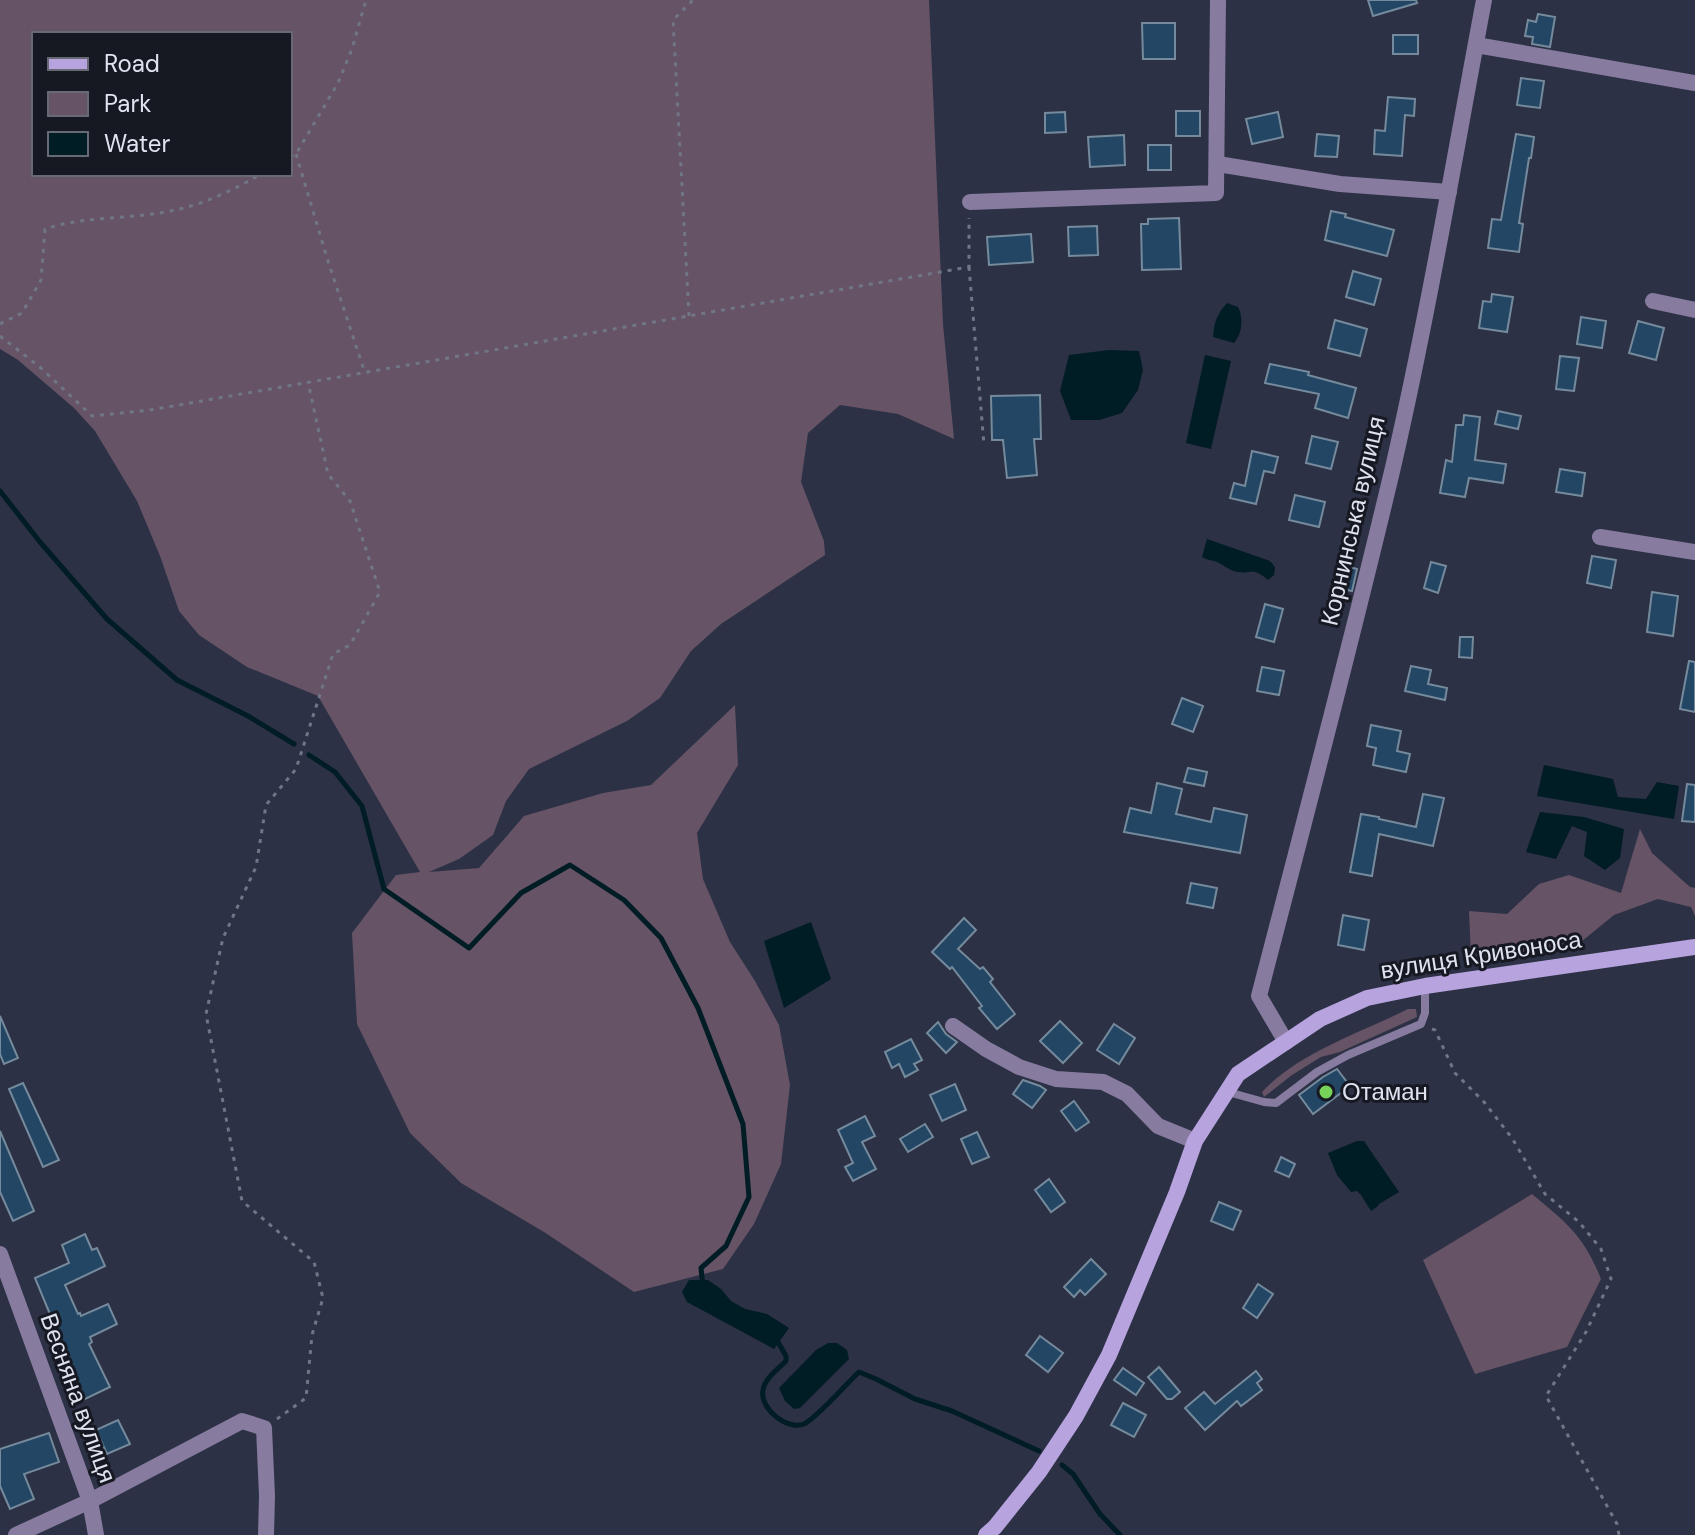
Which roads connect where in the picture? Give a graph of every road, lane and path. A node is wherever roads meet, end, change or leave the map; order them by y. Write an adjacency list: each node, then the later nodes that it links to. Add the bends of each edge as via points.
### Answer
1 (366, 0): 7 (path, via 338,83)
2 (693, 0): 16 (path, via 673,20)
3 (1218, 0): 9 (street)
4 (1484, 0): 5 (street, Корнинська вулиця)
5 (1476, 45): 6 (street); 11 (street, Корнинська вулиця)
6 (1695, 83)
7 (296, 154): 8 (path); 19 (path)
8 (292, 156)
9 (1218, 164): 11 (street, via 1340,184); 12 (street, via 1216,193)
10 (258, 176): 17 (path, via 176,210 65,222 45,229 41,280 22,313)
11 (1449, 192): 28 (street, Корнинська вулиця, via 1394,462 1259,996)
12 (970, 202): 13 (path)
13 (969, 267): 16 (path); 21 (path)
14 (1653, 301): 15 (street)
15 (1695, 310)
16 (689, 316): 19 (path)
17 (0, 324)
18 (0, 336): 20 (path, via 92,416)
19 (365, 373): 20 (path)
20 (308, 382): 32 (path, via 328,474 350,501 380,592 350,645 333,654 296,769 266,805 256,867 223,938 206,1014 242,1201 314,1262 323,1298 312,1335 306,1398)
21 (984, 445)
22 (1600, 537): 23 (street)
23 (1695, 552)
24 (1695, 947): 25 (main road, вулиця Кривоноса)
25 (1425, 986): 26 (lane); 28 (main road, вулиця Кривоноса, via 1367,998)
26 (1421, 1024): 29 (lane, via 1348,1055 1276,1103); 38 (path, via 1435,1030 1455,1073 1512,1138 1545,1194 1601,1249 1611,1279 1546,1396)
27 (953, 1026): 30 (street, via 1019,1067 1056,1079 1103,1082 1127,1094 1158,1126)
28 (1286, 1042): 29 (main road, вулиця Кривоноса, via 1238,1074)
29 (1227, 1092): 30 (main road, вулиця Кривоноса)
30 (1195, 1141): 37 (main road, вулиця Кривоноса, via 1109,1355 1039,1472)
31 (0, 1254): 33 (street, Весняна вулиця)
32 (264, 1428): 33 (street, Весняна вулиця, via 242,1421); 36 (street)
33 (90, 1501): 34 (street); 35 (street)
34 (16, 1535)
35 (96, 1535)
36 (266, 1535)
37 (986, 1535)
38 (1619, 1535)

